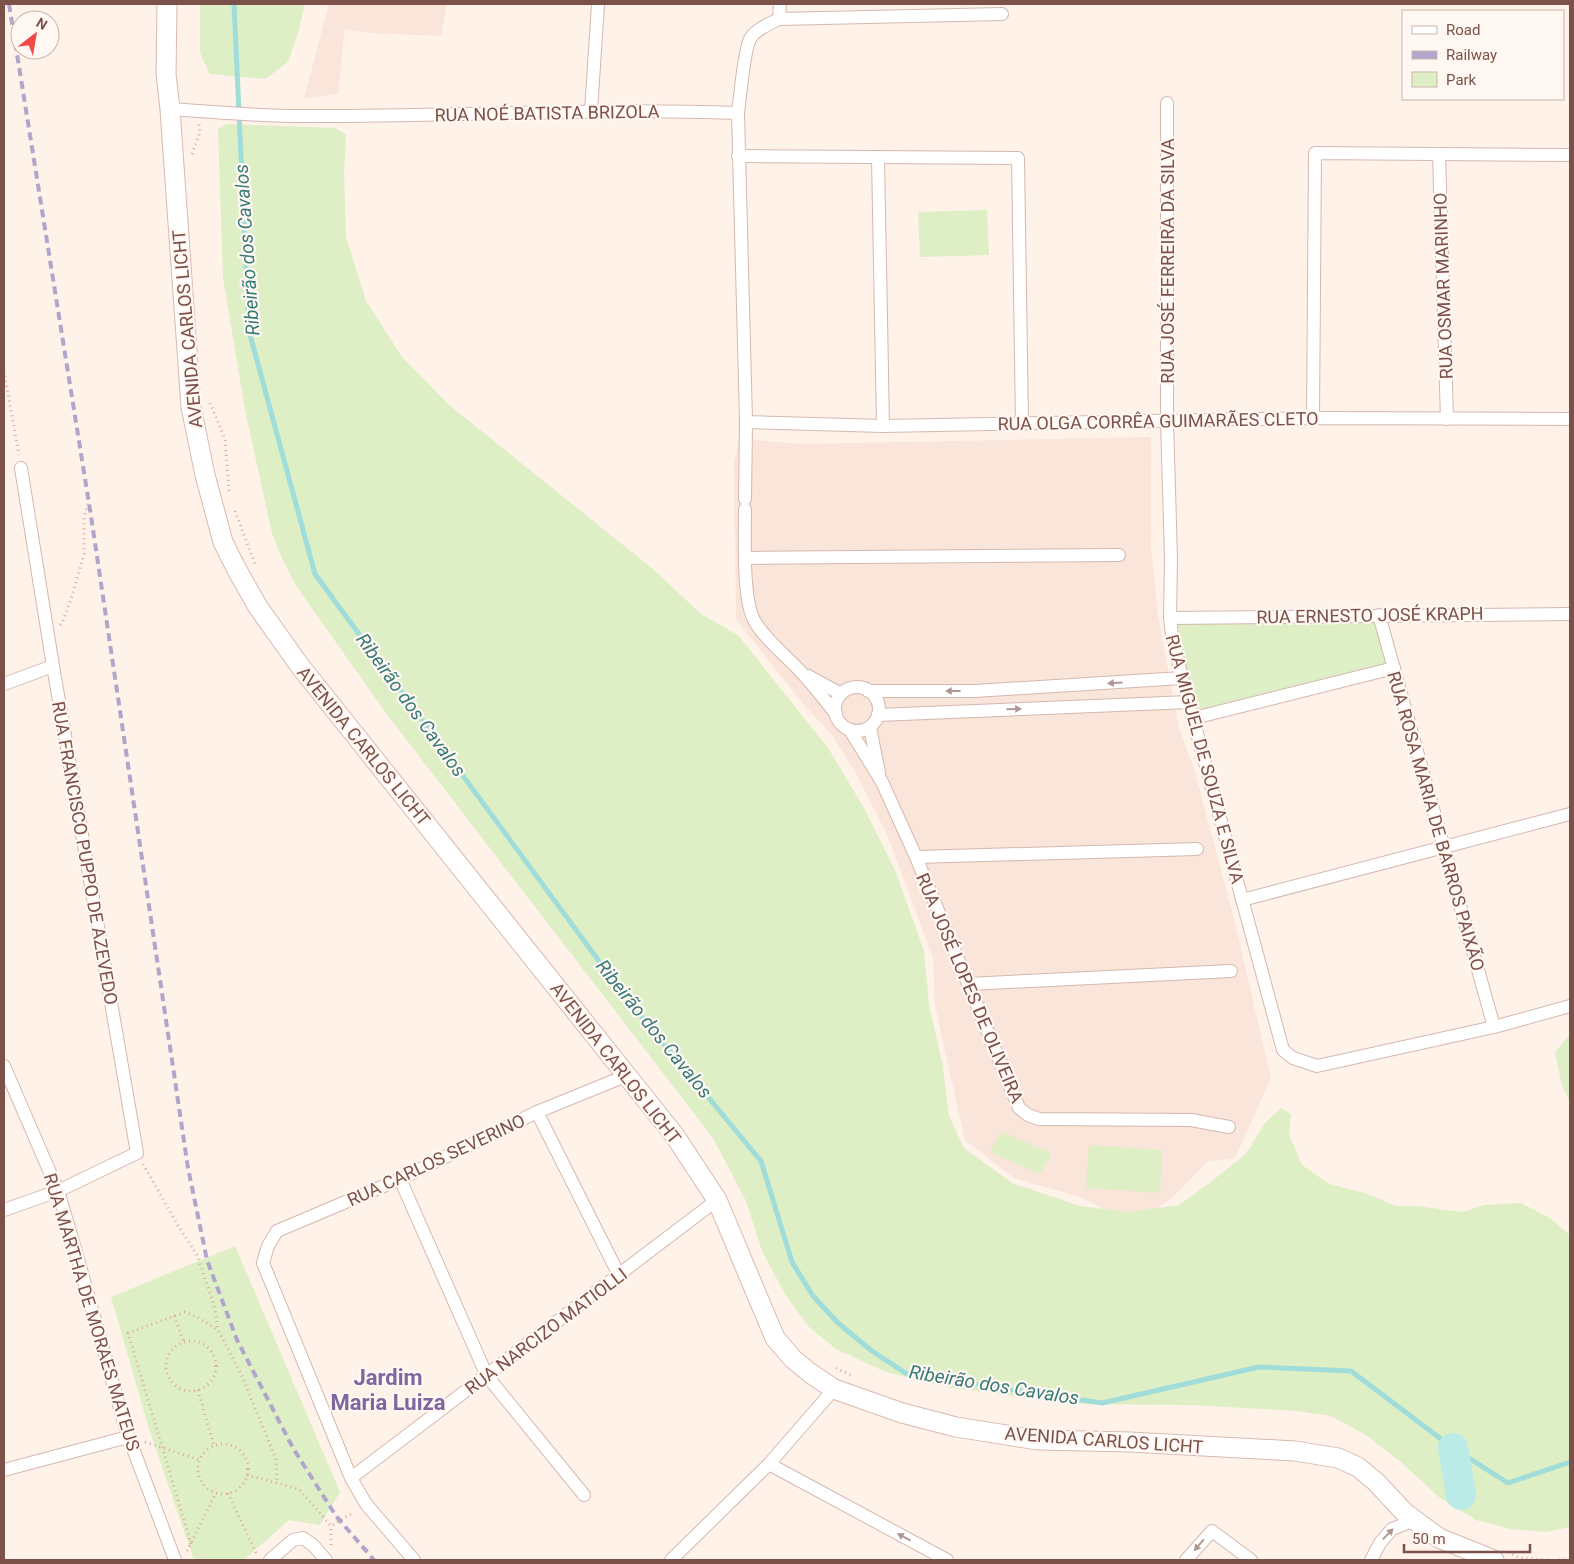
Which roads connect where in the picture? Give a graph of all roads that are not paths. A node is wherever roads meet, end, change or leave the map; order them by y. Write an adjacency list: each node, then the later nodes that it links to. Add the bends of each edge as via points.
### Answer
1 (166, 4): 8 (main road, AVENIDA CARLOS LICHT, via 166,74)
2 (598, 4): 9 (street)
3 (780, 4): 6 (street)
4 (939, 9): 5 (street); 6 (street)
5 (1002, 14)
6 (779, 19): 10 (street, via 761,28 750,40)
7 (1167, 103): 18 (street, RUA JOSÉ FERREIRA DA SILVA)
8 (170, 108): 9 (street, RUA NOÉ BATISTA BRIZOLA, via 212,113 312,116); 52 (main road, AVENIDA CARLOS LICHT, via 190,407 223,542 258,607 300,666)
9 (590, 111): 10 (street, RUA NOÉ BATISTA BRIZOLA)
10 (738, 113): 13 (street)
11 (1439, 154): 12 (street); 15 (street, via 1315,153); 16 (street, RUA OSMAR MARINHO)
12 (1570, 155)
13 (738, 156): 14 (street); 19 (street)
14 (878, 157): 20 (street, via 1018,158); 21 (street)
15 (1313, 418): 16 (street, RUA OLGA CORRÊA GUIMARÃES CLETO); 18 (street, RUA OLGA CORRÊA GUIMARÃES CLETO)
16 (1447, 419): 17 (street, RUA OLGA CORRÊA GUIMARÃES CLETO)
17 (1570, 419)
18 (1167, 420): 20 (street, RUA OLGA CORRÊA GUIMARÃES CLETO); 27 (street, RUA MIGUEL DE SOUZA E SILVA)
19 (746, 422): 21 (street, RUA OLGA CORRÊA GUIMARÃES CLETO); 24 (street)
20 (1022, 424): 21 (street, RUA OLGA CORRÊA GUIMARÃES CLETO)
21 (883, 426)
22 (21, 468): 28 (street, RUA FRANCISCO PUPPO DE AZEVEDO)
23 (1119, 556): 24 (street)
24 (746, 558): 30 (street, via 747,593 755,622 774,646)
25 (1570, 614): 26 (street, RUA ERNESTO JOSÉ KRAPH)
26 (1379, 615): 27 (street, RUA ERNESTO JOSÉ KRAPH); 29 (street, RUA ROSA MARIA DE BARROS PAIXÃO)
27 (1170, 618): 31 (street, RUA MIGUEL DE SOUZA E SILVA)
28 (53, 666): 32 (street); 56 (street, RUA FRANCISCO PUPPO DE AZEVEDO, via 137,1153)
29 (1394, 668): 38 (street); 43 (street, RUA ROSA MARIA DE BARROS PAIXÃO)
30 (802, 672): 34 (street); 36 (street)
31 (1182, 678): 33 (street, one-way to 33, via 975,691); 35 (street, RUA MIGUEL DE SOUZA E SILVA)
32 (4, 684)
33 (868, 691): 34 (street, via 854,688); 37 (street, via 877,702)
34 (842, 694): 36 (street, via 835,707)
35 (1189, 702): 37 (street, one-way to 35); 38 (street, RUA MIGUEL DE SOUZA E SILVA)
36 (836, 714): 40 (street, via 843,726)
37 (878, 715): 39 (street)
38 (1194, 718): 46 (street, RUA MIGUEL DE SOUZA E SILVA)
39 (870, 727): 40 (street); 41 (street, RUA JOSÉ LOPES DE OLIVEIRA)
40 (850, 730): 41 (street, RUA JOSÉ LOPES DE OLIVEIRA)
41 (882, 782): 45 (street, RUA JOSÉ LOPES DE OLIVEIRA)
42 (1570, 814): 43 (street)
43 (1444, 847): 46 (street); 50 (street, RUA ROSA MARIA DE BARROS PAIXÃO)
44 (1197, 849): 45 (street)
45 (916, 856): 48 (street, RUA JOSÉ LOPES DE OLIVEIRA)
46 (1242, 900): 50 (street, RUA MIGUEL DE SOUZA E SILVA, via 1282,1050 1293,1058 1317,1066)
47 (1231, 971): 48 (street)
48 (968, 984): 54 (street, RUA JOSÉ LOPES DE OLIVEIRA, via 1019,1108 1028,1115 1039,1119 1191,1120)
49 (1570, 1006): 50 (street)
50 (1494, 1026)
51 (4, 1066): 56 (street, RUA MARTHA DE MORAES MATEUS)
52 (628, 1075): 53 (street, RUA CARLOS SEVERINO); 57 (main road, AVENIDA CARLOS LICHT, via 675,1136)
53 (537, 1112): 55 (street, RUA CARLOS SEVERINO); 59 (street)
54 (1229, 1127)
55 (400, 1179): 60 (street); 65 (street, RUA CARLOS SEVERINO, via 277,1231 263,1263)
56 (58, 1191): 58 (street); 62 (street, RUA MARTHA DE MORAES MATEUS)
57 (717, 1200): 59 (street, RUA NARCIZO MATIOLLI); 61 (main road, AVENIDA CARLOS LICHT, via 776,1338 793,1359)
58 (4, 1210)
59 (619, 1275): 60 (street, RUA NARCIZO MATIOLLI)
60 (487, 1376): 65 (street, RUA NARCIZO MATIOLLI); 66 (street)
61 (834, 1389): 63 (street); 67 (main road, AVENIDA CARLOS LICHT, via 902,1413 956,1427 1038,1440 1294,1451 1338,1458 1358,1467)
62 (128, 1437): 64 (street); 69 (street, RUA MARTHA DE MORAES MATEUS)
63 (768, 1464): 73 (street); 74 (street, one-way to 63)
64 (4, 1470)
65 (351, 1478): 72 (street, via 366,1504)
66 (584, 1495)
67 (1415, 1520): 68 (main road, AVENIDA CARLOS LICHT, via 1440,1538); 77 (street, one-way to 67, via 1392,1528)
68 (1493, 1557)
69 (175, 1560)
70 (270, 1560): 71 (street, via 293,1540 303,1538)
71 (326, 1560)
72 (414, 1560)
73 (671, 1560)
74 (947, 1560)
75 (1186, 1560): 76 (street, one-way to 75, via 1212,1530)
76 (1251, 1560)
77 (1371, 1560)

